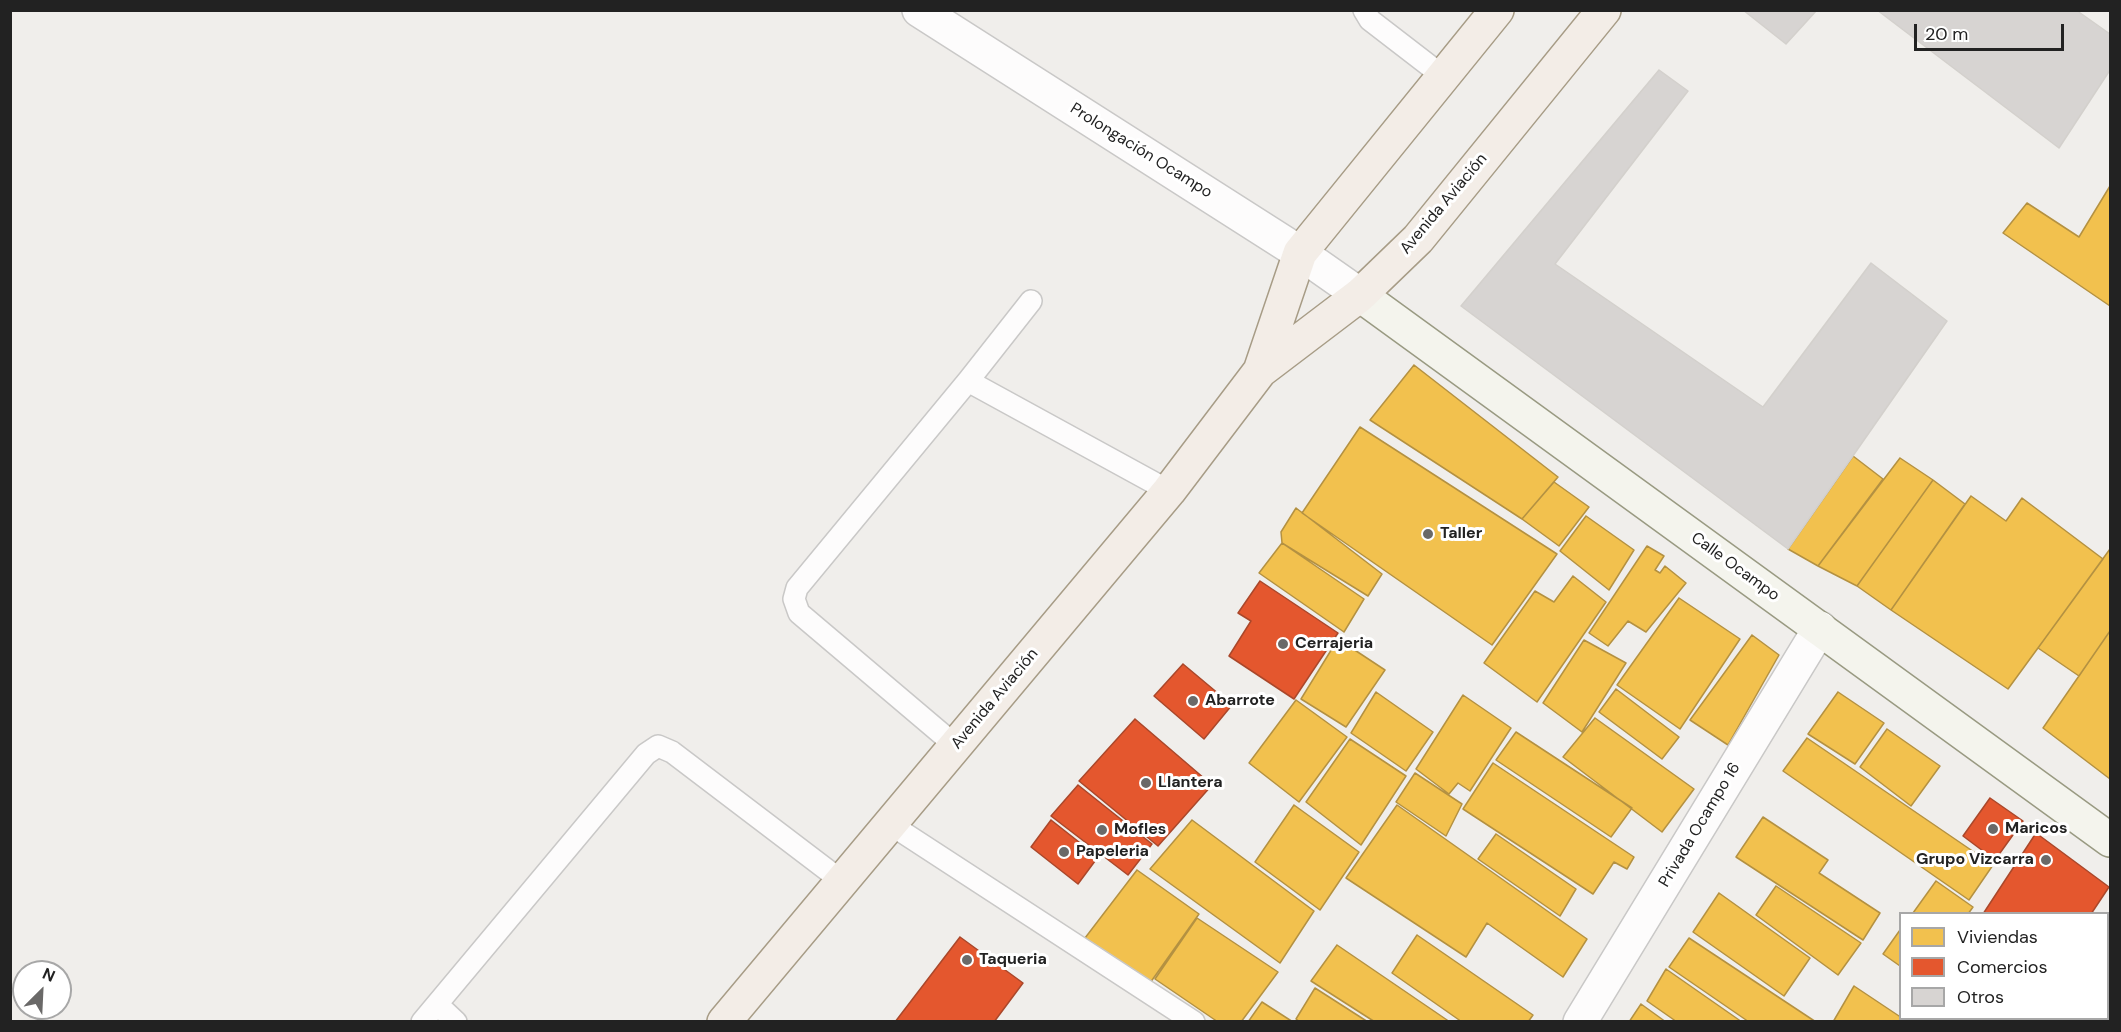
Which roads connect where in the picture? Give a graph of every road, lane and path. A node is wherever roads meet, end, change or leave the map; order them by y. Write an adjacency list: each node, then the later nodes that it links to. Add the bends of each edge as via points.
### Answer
1 (919, 10): 6 (street, Prolongación Ocampo)
2 (1364, 10): 5 (lane, via 1370,20)
3 (1497, 10): 5 (main road, Avenida Aviación)
4 (1604, 10): 7 (main road, Avenida Aviación, via 1418,238)
5 (1444, 77): 6 (main road, Avenida Aviación)
6 (1300, 253): 7 (street, Prolongación Ocampo); 9 (main road, Avenida Aviación)
7 (1360, 296): 9 (main road, Avenida Aviación); 12 (street, Calle Ocampo)
8 (1032, 301): 10 (lane)
9 (1260, 371): 11 (main road, Avenida Aviación)
10 (968, 381): 11 (lane); 13 (lane, via 797,588 794,599 799,613)
11 (1169, 491): 13 (main road, Avenida Aviación)
12 (1820, 628): 15 (street, Calle Ocampo); 22 (street, Privada Ocampo 16)
13 (956, 746): 14 (main road, Avenida Aviación)
14 (890, 824): 16 (main road, Avenida Aviación); 21 (lane)
15 (2110, 840)
16 (843, 882): 17 (lane, via 672,752 658,746 646,754); 20 (main road, Avenida Aviación)
17 (437, 1004): 18 (lane); 19 (lane)
18 (422, 1022)
19 (456, 1022)
20 (724, 1022)
21 (1194, 1022)
22 (1580, 1022)

